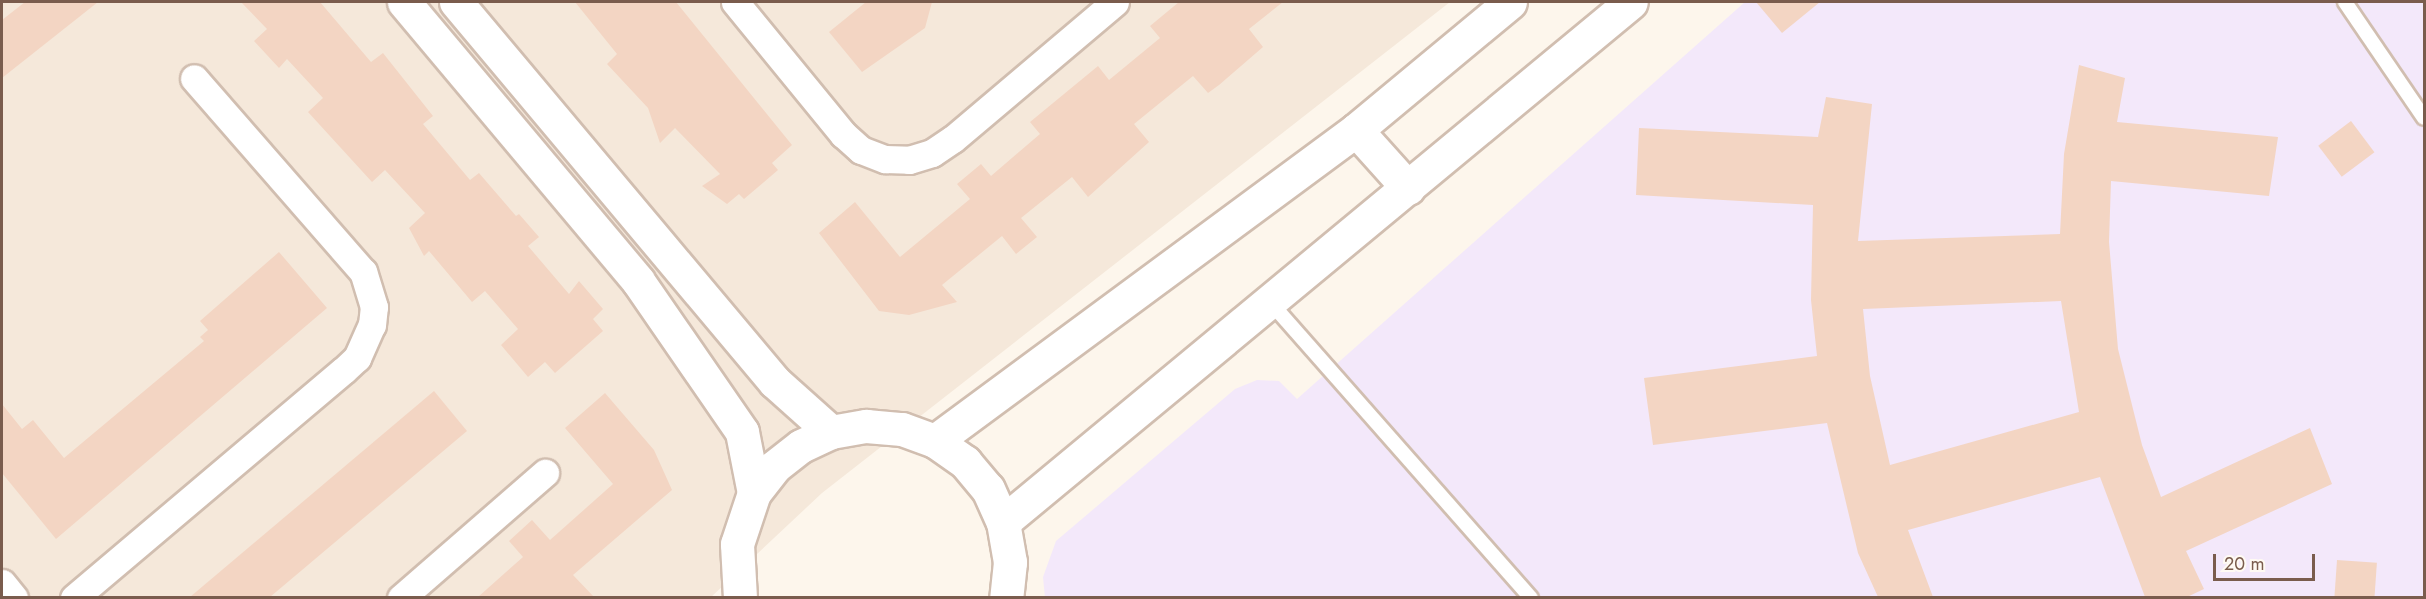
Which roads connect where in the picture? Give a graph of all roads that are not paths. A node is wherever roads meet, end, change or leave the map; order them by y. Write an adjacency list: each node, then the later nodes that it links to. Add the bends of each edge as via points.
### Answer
1 (404, 2): 16 (main road, via 638,281 742,432)
2 (456, 2): 13 (main road, via 775,381)
3 (735, 2): 4 (street, via 843,134 861,150 885,159 909,160 932,153 953,140)
4 (1115, 2)
5 (1510, 2): 10 (main road)
6 (1630, 2): 11 (main road)
7 (2345, 2): 9 (lane)
8 (194, 78): 20 (street, via 363,272 374,307 372,325 357,358 344,370)
9 (2424, 118)
10 (1356, 130): 11 (main road); 14 (main road)
11 (1408, 188): 12 (main road)
12 (1271, 303): 17 (main road); 24 (lane)
13 (831, 432): 14 (main road, via 878,427 902,429); 16 (main road, via 801,446 774,467)
14 (936, 441): 17 (main road, via 977,476)
15 (545, 473): 21 (street)
16 (754, 493): 22 (main road, via 736,544)
17 (1004, 522): 23 (main road, via 1010,562)
18 (2, 583): 19 (street)
19 (14, 597)
20 (74, 597)
21 (400, 597)
22 (739, 597)
23 (1005, 597)
24 (1531, 597)

